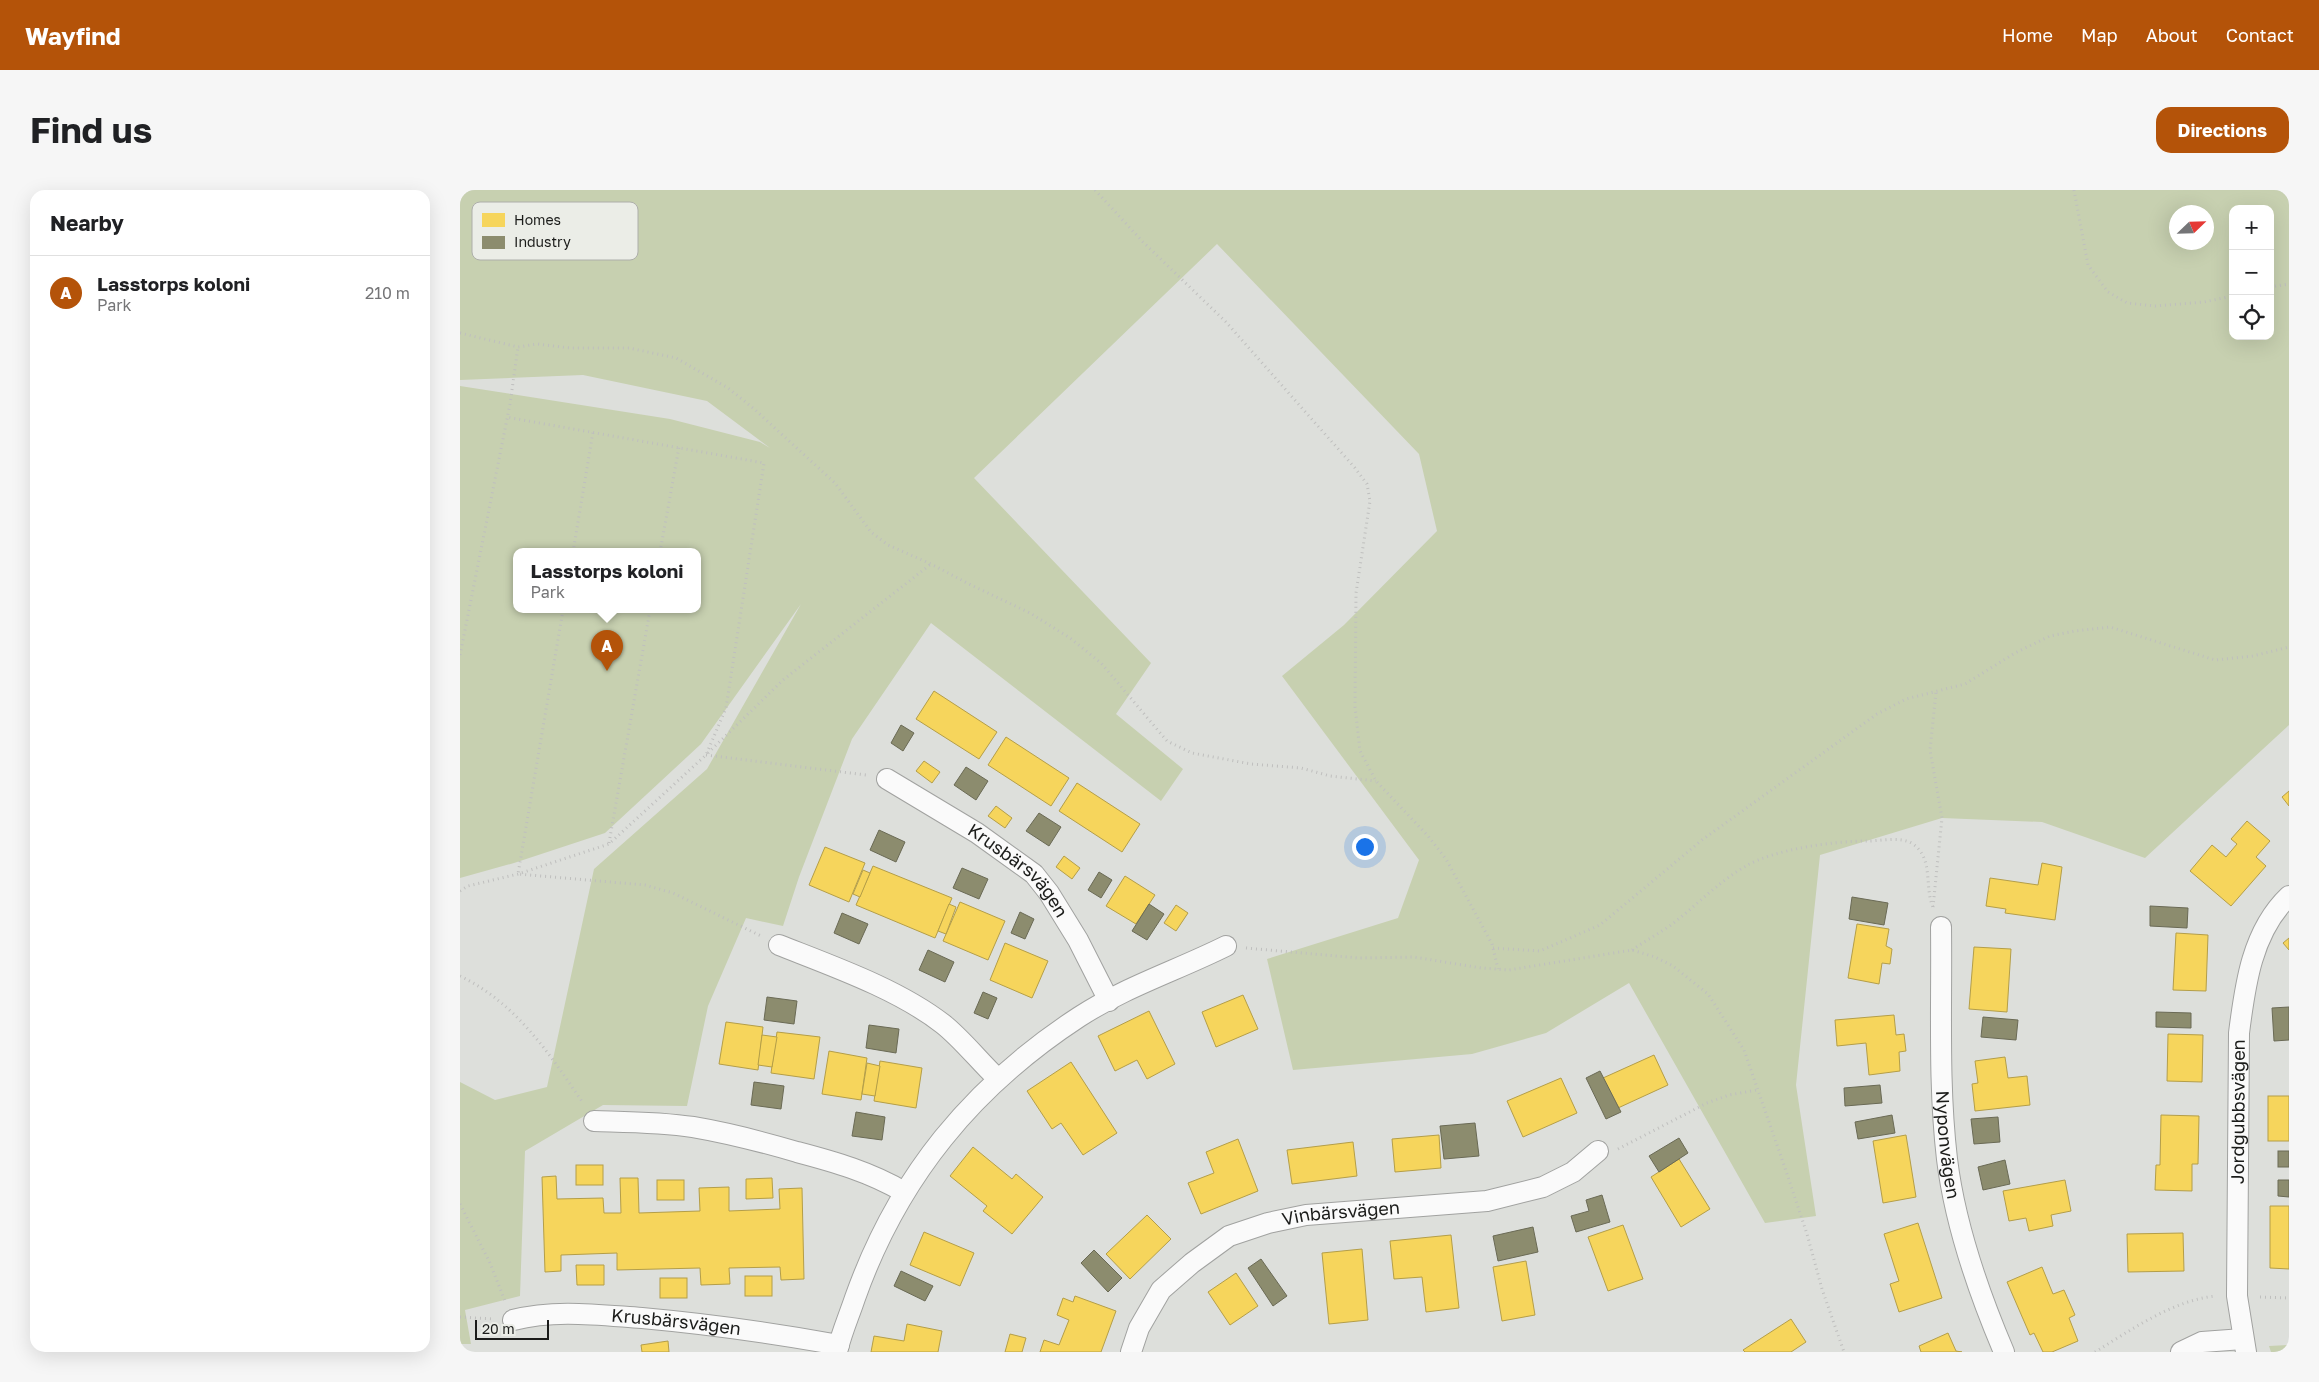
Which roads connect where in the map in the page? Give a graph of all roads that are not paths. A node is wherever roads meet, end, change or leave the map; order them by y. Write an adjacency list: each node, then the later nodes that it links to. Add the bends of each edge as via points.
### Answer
1 (888, 779): 6 (street, Krusbärsvägen, via 977,833 1034,874 1078,940)
2 (2289, 896): 12 (street, Jordgubbsvägen, via 2263,932 2251,961 2239,1032 2237,1296)
3 (1941, 927): 15 (street, Nyponvägen, via 1940,1032 1947,1160 1957,1215 1973,1271)
4 (779, 945): 7 (street, via 842,970 915,1005 944,1025)
5 (1226, 946): 6 (street, Krusbärsvägen)
6 (1109, 1001): 7 (street, Krusbärsvägen, via 1080,1016)
7 (997, 1078): 10 (street, Krusbärsvägen, via 924,1161)
8 (594, 1121): 10 (street, via 692,1127 732,1135 851,1167)
9 (1598, 1150): 14 (street, Vinbärsvägen, via 1572,1172 1543,1187 1487,1202 1306,1215 1230,1236 1161,1290 1139,1328)
10 (904, 1192): 13 (street, Krusbärsvägen, via 865,1270)
11 (513, 1320): 13 (street, Krusbärsvägen, via 555,1314 600,1315 740,1328)
12 (2244, 1345): 16 (street, via 2202,1342)
13 (838, 1348)
14 (1131, 1352)
15 (2004, 1352)
16 (2181, 1352)

